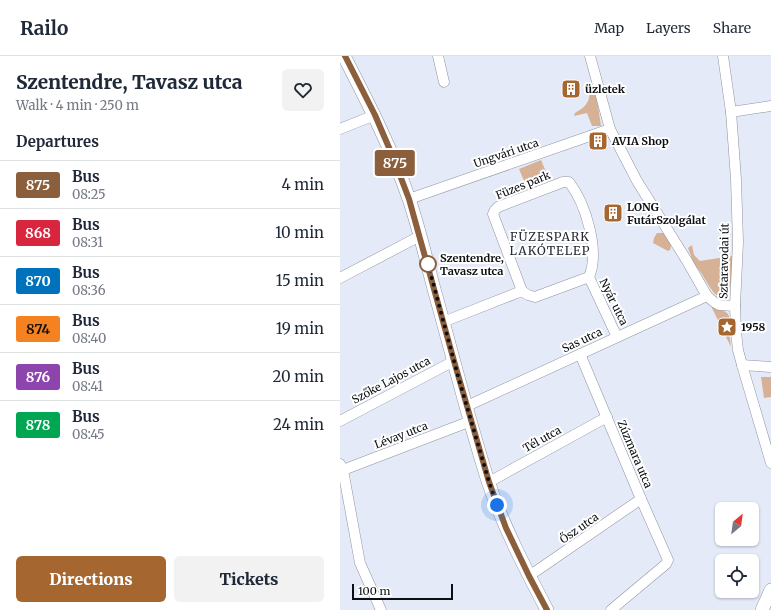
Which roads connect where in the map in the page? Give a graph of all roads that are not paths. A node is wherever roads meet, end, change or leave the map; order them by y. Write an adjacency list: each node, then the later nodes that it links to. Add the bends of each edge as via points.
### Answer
1 (344, 56): 8 (main road)
2 (438, 56): 5 (street)
3 (590, 56): 10 (street)
4 (723, 56): 7 (street, Sztaravodai út)
5 (444, 82)
6 (771, 106): 7 (street)
7 (731, 112): 17 (street, Sztaravodai út, via 738,242)
8 (375, 115): 9 (street); 11 (main road)
9 (340, 129)
10 (610, 129): 11 (street, Ungvári utca); 16 (street, via 637,181)
11 (409, 199): 12 (main road)
12 (420, 236): 14 (street); 18 (main road)
13 (589, 277): 15 (street, via 535,297); 15 (street, Füzes park, via 592,270 593,247 590,229 574,188 569,182 563,182 498,207 493,214); 19 (street, Nyár utca)
14 (340, 278)
15 (522, 290): 18 (street)
16 (707, 296): 17 (street, via 719,304); 19 (street, Sas utca)
17 (735, 306): 22 (street, Sztaravodai út, via 738,350)
18 (443, 322): 21 (main road)
19 (617, 337): 20 (street, Sas utca)
20 (580, 354): 24 (street, Sas utca); 25 (street, Zúzmara utca)
21 (454, 361): 24 (main road); 26 (street, Szőke Lajos utca)
22 (742, 365): 23 (street); 28 (street, Sztaravodai út)
23 (771, 367)
24 (467, 406): 27 (main road)
25 (607, 417): 30 (street, Tél utca); 31 (street, Zúzmara utca)
26 (340, 421)
27 (471, 421): 29 (street, Lévay utca); 30 (main road)
28 (770, 458)
29 (341, 469): 34 (street, via 360,563)
30 (489, 482): 32 (main road, via 506,528)
31 (641, 499): 32 (street, Ősz utca); 36 (street, Zúzmara utca, via 668,562)
32 (529, 576): 35 (main road)
33 (771, 590): 37 (main road)
34 (381, 610)
35 (547, 610)
36 (611, 610)
37 (762, 610)

